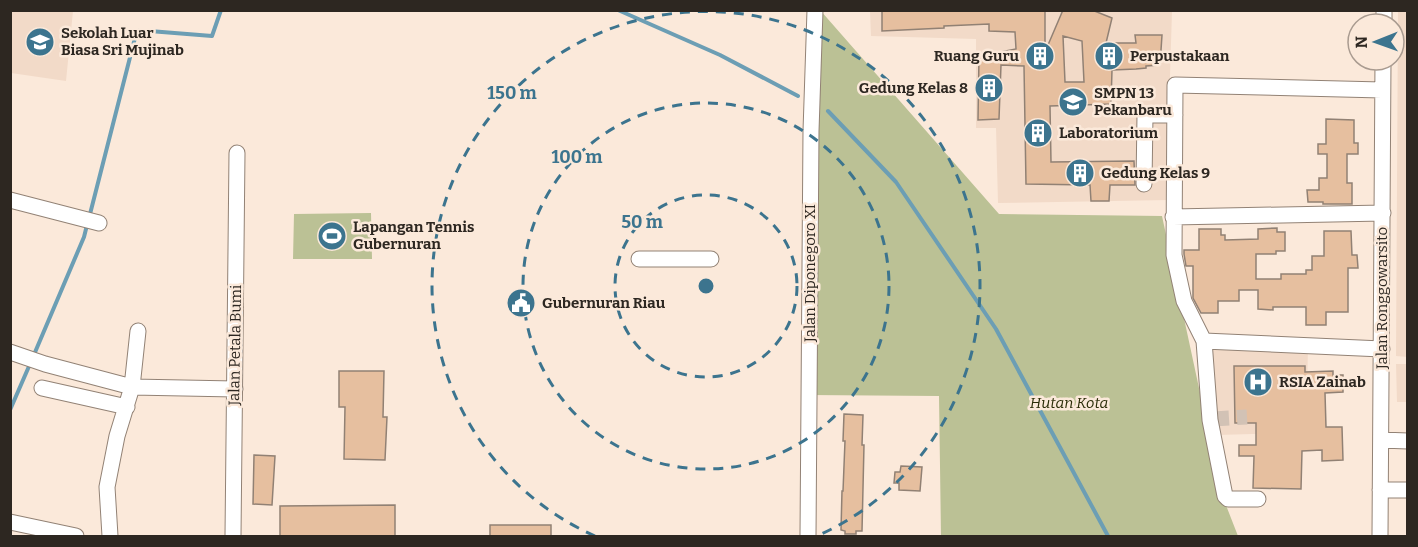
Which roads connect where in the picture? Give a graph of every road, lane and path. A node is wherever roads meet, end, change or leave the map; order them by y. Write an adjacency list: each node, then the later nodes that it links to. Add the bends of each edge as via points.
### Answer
1 (815, 10): 32 (street, Jalan Diponegoro XI)
2 (1383, 72): 3 (street, Jalan Ronggowarsito)
3 (1382, 90): 4 (street, via 1175,85); 8 (street, Jalan Ronggowarsito)
4 (1175, 114): 6 (street, via 1145,116); 9 (street)
5 (237, 153): 21 (street, Jalan Petala Bumi)
6 (1144, 184)
7 (10, 200): 10 (street)
8 (1383, 213): 9 (street); 16 (street, Jalan Ronggowarsito)
9 (1173, 217): 14 (street, via 1174,255 1184,301)
10 (99, 223)
11 (711, 259): 12 (street)
12 (639, 260)
13 (138, 331): 19 (street)
14 (1204, 341): 15 (street); 18 (street)
15 (1292, 345): 16 (street); 18 (street, via 1284,353 1216,350 1210,357 1211,372)
16 (1382, 349): 23 (street, Jalan Ronggowarsito)
17 (10, 352): 19 (street)
18 (1207, 379): 27 (street, via 1226,498)
19 (132, 387): 21 (street); 22 (street)
20 (42, 388): 22 (street)
21 (235, 389): 31 (street, Jalan Petala Bumi)
22 (127, 406): 30 (street, via 107,487)
23 (1381, 440): 24 (street); 25 (street, Jalan Ronggowarsito)
24 (1407, 441)
25 (1380, 490): 26 (street); 33 (street, Jalan Ronggowarsito)
26 (1407, 490)
27 (1258, 499)
28 (10, 522): 29 (street)
29 (76, 537)
30 (110, 537)
31 (233, 537)
32 (808, 537)
33 (1380, 537)

